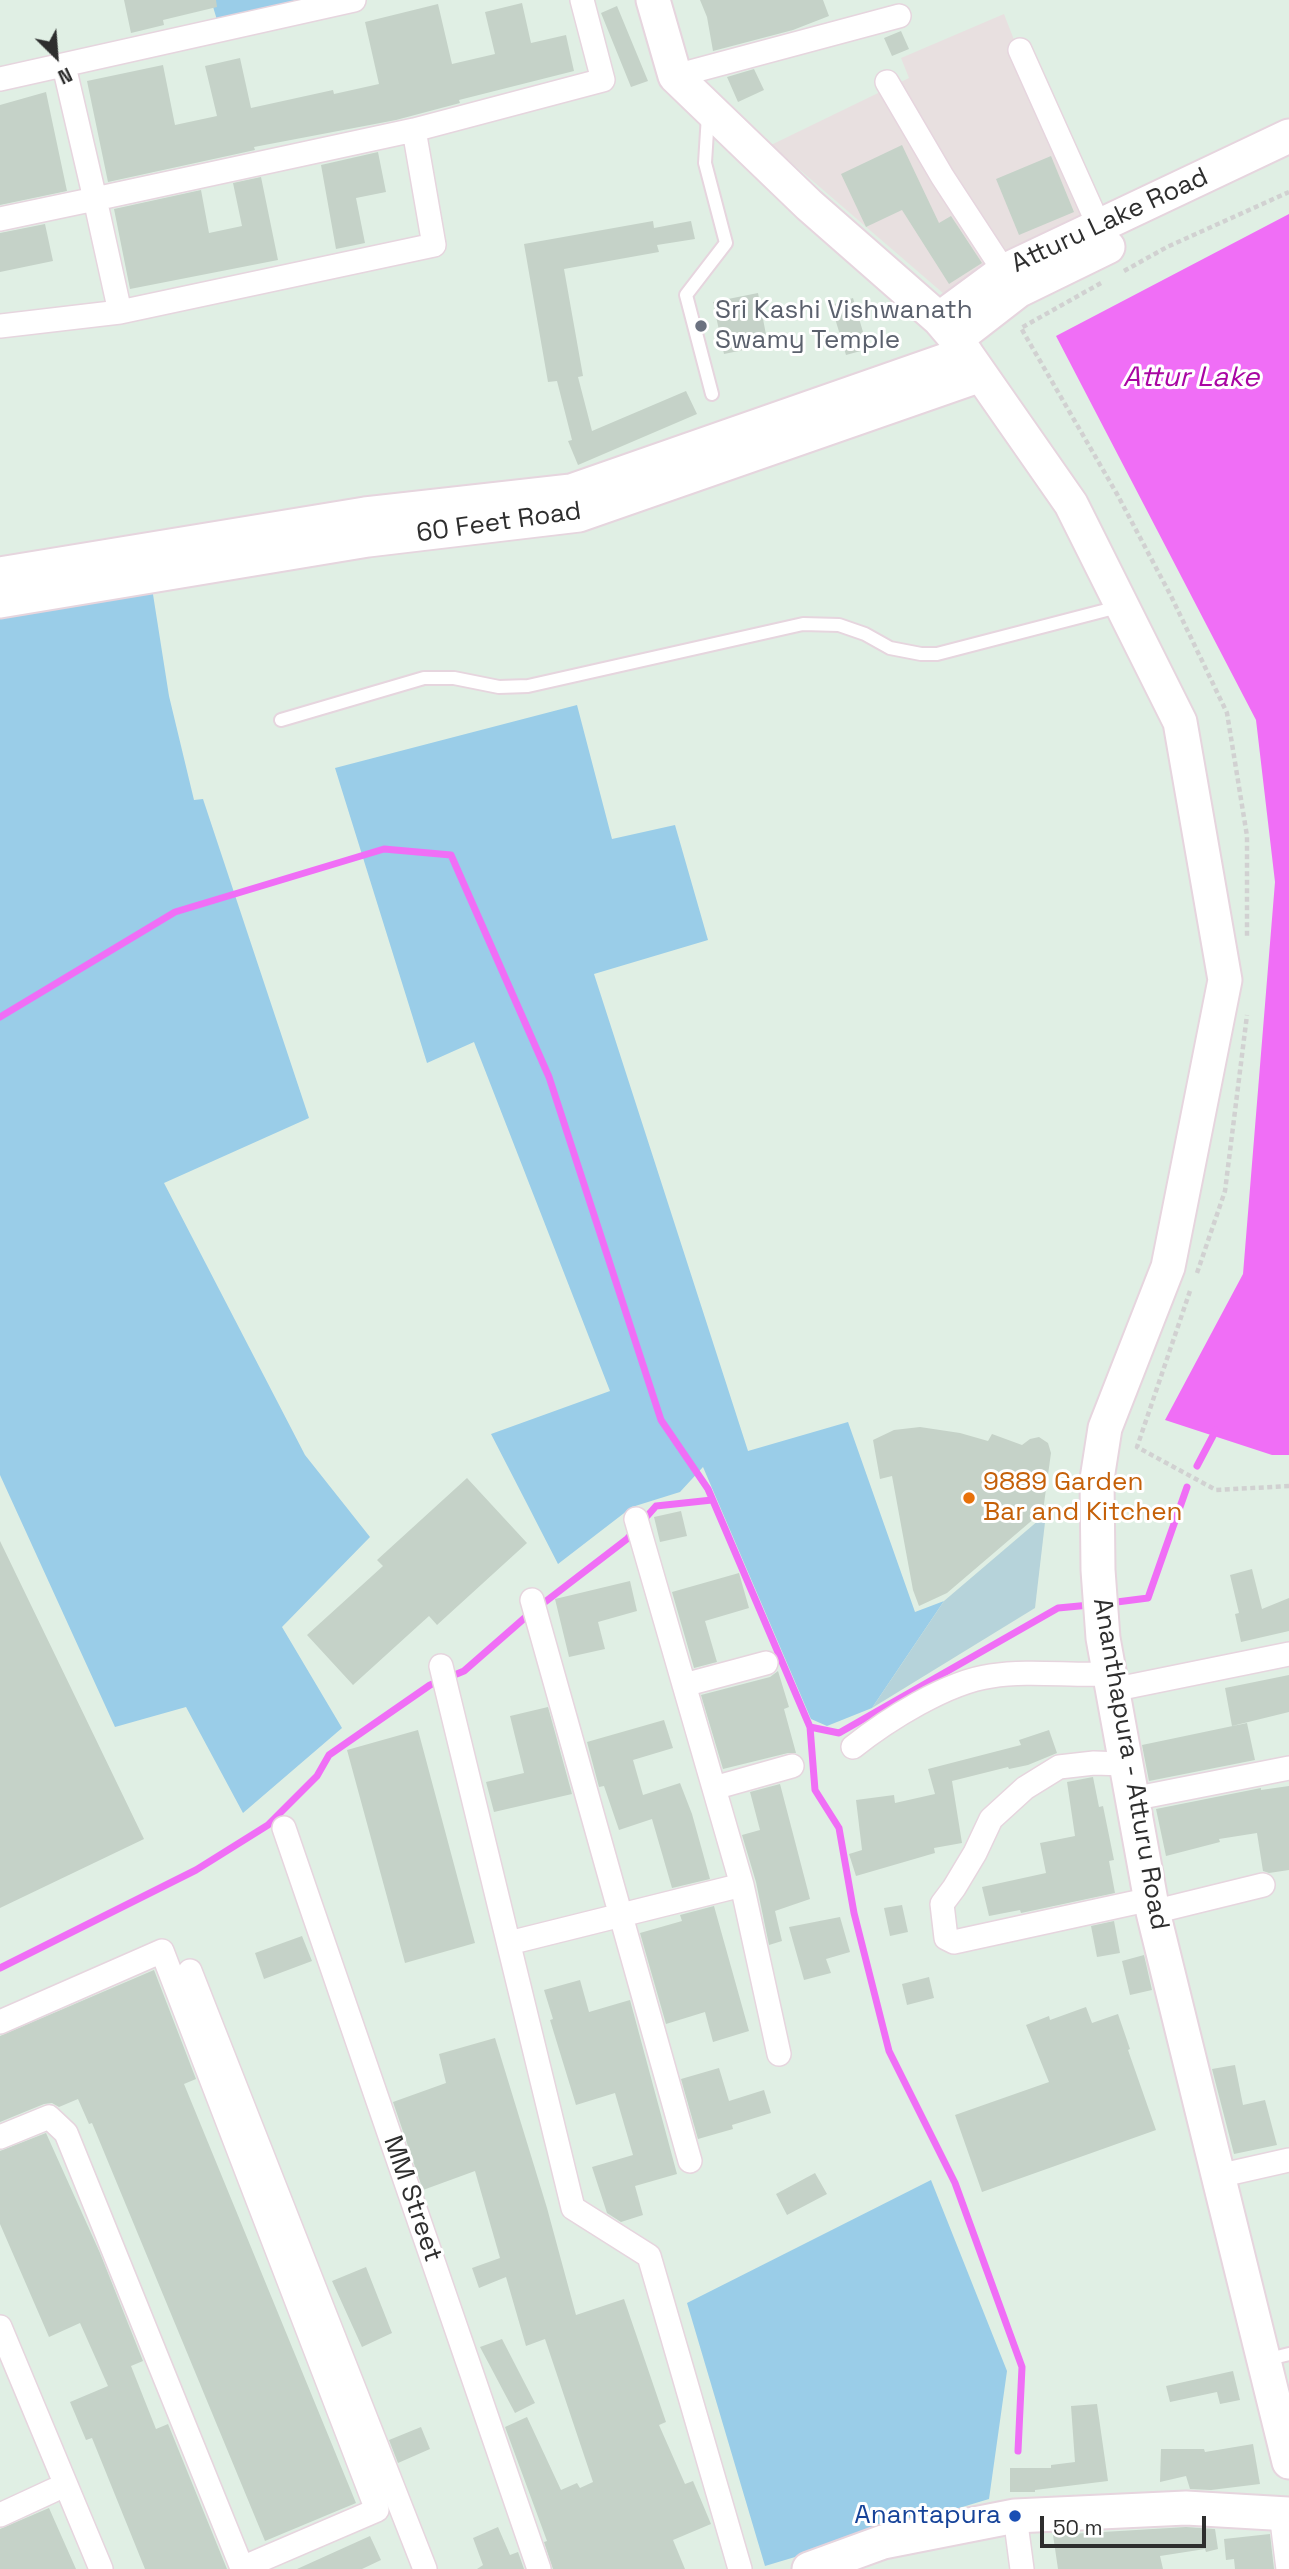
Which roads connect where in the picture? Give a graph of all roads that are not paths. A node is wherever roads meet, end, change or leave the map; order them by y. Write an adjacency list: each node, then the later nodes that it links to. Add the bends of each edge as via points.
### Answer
1 (354, 0): 6 (street)
2 (582, 0): 11 (street, via 603,80)
3 (653, 0): 7 (street, Ananthapura - Atturu Road)
4 (899, 16): 7 (street)
5 (1020, 50): 16 (street)
6 (64, 66): 8 (street); 14 (street)
7 (675, 76): 10 (street, Ananthapura - Atturu Road)
8 (0, 79)
9 (887, 82): 17 (street)
10 (708, 108): 20 (street, Ananthapura - Atturu Road); 21 (lane, via 705,163 726,243 686,295)
11 (414, 130): 14 (street); 18 (street, via 435,245)
12 (1289, 136): 16 (street, Atturu Lake Road)
13 (1289, 157): 20 (street, Atturu Lake Road, via 1018,291)
14 (95, 199): 15 (street); 18 (street)
15 (0, 219)
16 (1099, 226): 17 (street, Atturu Lake Road)
17 (1004, 271): 20 (street, Atturu Lake Road)
18 (120, 312): 19 (street)
19 (0, 326)
20 (960, 346): 22 (street, 60 Feet Road, via 571,491 365,514); 23 (street, 60 Feet Road, via 579,515 368,540); 24 (street, Ananthapura - Atturu Road, via 1071,504)
21 (712, 394)
22 (0, 574)
23 (0, 601)
24 (1122, 606): 25 (lane, via 937,654 890,648 839,625 803,624 528,686 425,678); 31 (street, Ananthapura - Atturu Road, via 1180,722 1225,980 1168,1267 1105,1428 1097,1479 1098,1570)
25 (281, 720)
26 (635, 1519): 32 (street)
27 (532, 1600): 43 (street)
28 (1289, 1654): 31 (street)
29 (766, 1663): 32 (street)
30 (442, 1666): 44 (street)
31 (1111, 1682): 33 (street, via 990,1676 954,1686 879,1726); 34 (street, Ananthapura - Atturu Road)
32 (684, 1685): 37 (street)
33 (853, 1746)
34 (1125, 1764): 38 (street, Ananthapura - Atturu Road); 42 (street, via 1059,1767 1025,1788 991,1819 942,1903 946,1938 954,1942)
35 (792, 1766): 37 (street)
36 (1289, 1768): 38 (street)
37 (714, 1788): 40 (street)
38 (1132, 1799): 42 (street, Ananthapura - Atturu Road)
39 (284, 1828): 61 (street, MM Street)
40 (742, 1885): 43 (street); 47 (street)
41 (1263, 1885): 42 (street)
42 (1152, 1906): 51 (street, Ananthapura - Atturu Road)
43 (622, 1914): 44 (street); 50 (street)
44 (509, 1943): 62 (street, via 573,2208 649,2256)
45 (190, 1970): 60 (street)
46 (0, 2022): 48 (street, via 162,1951 377,2510 242,2568 66,2133 49,2117)
47 (779, 2054)
48 (0, 2137)
49 (1289, 2160): 51 (street)
50 (690, 2161)
51 (1218, 2176): 53 (street, Ananthapura - Atturu Road)
52 (0, 2327): 59 (street)
53 (1276, 2357): 54 (street, Ananthapura - Atturu Road)
54 (1289, 2462)
55 (54, 2490): 57 (street)
56 (1285, 2513): 58 (street, via 1186,2508); 65 (street)
57 (0, 2515)
58 (1016, 2516): 63 (street, via 883,2542); 64 (street)
59 (101, 2569)
60 (425, 2569)
61 (539, 2569)
62 (740, 2569)
63 (809, 2569)
64 (1022, 2569)
65 (1288, 2569)

